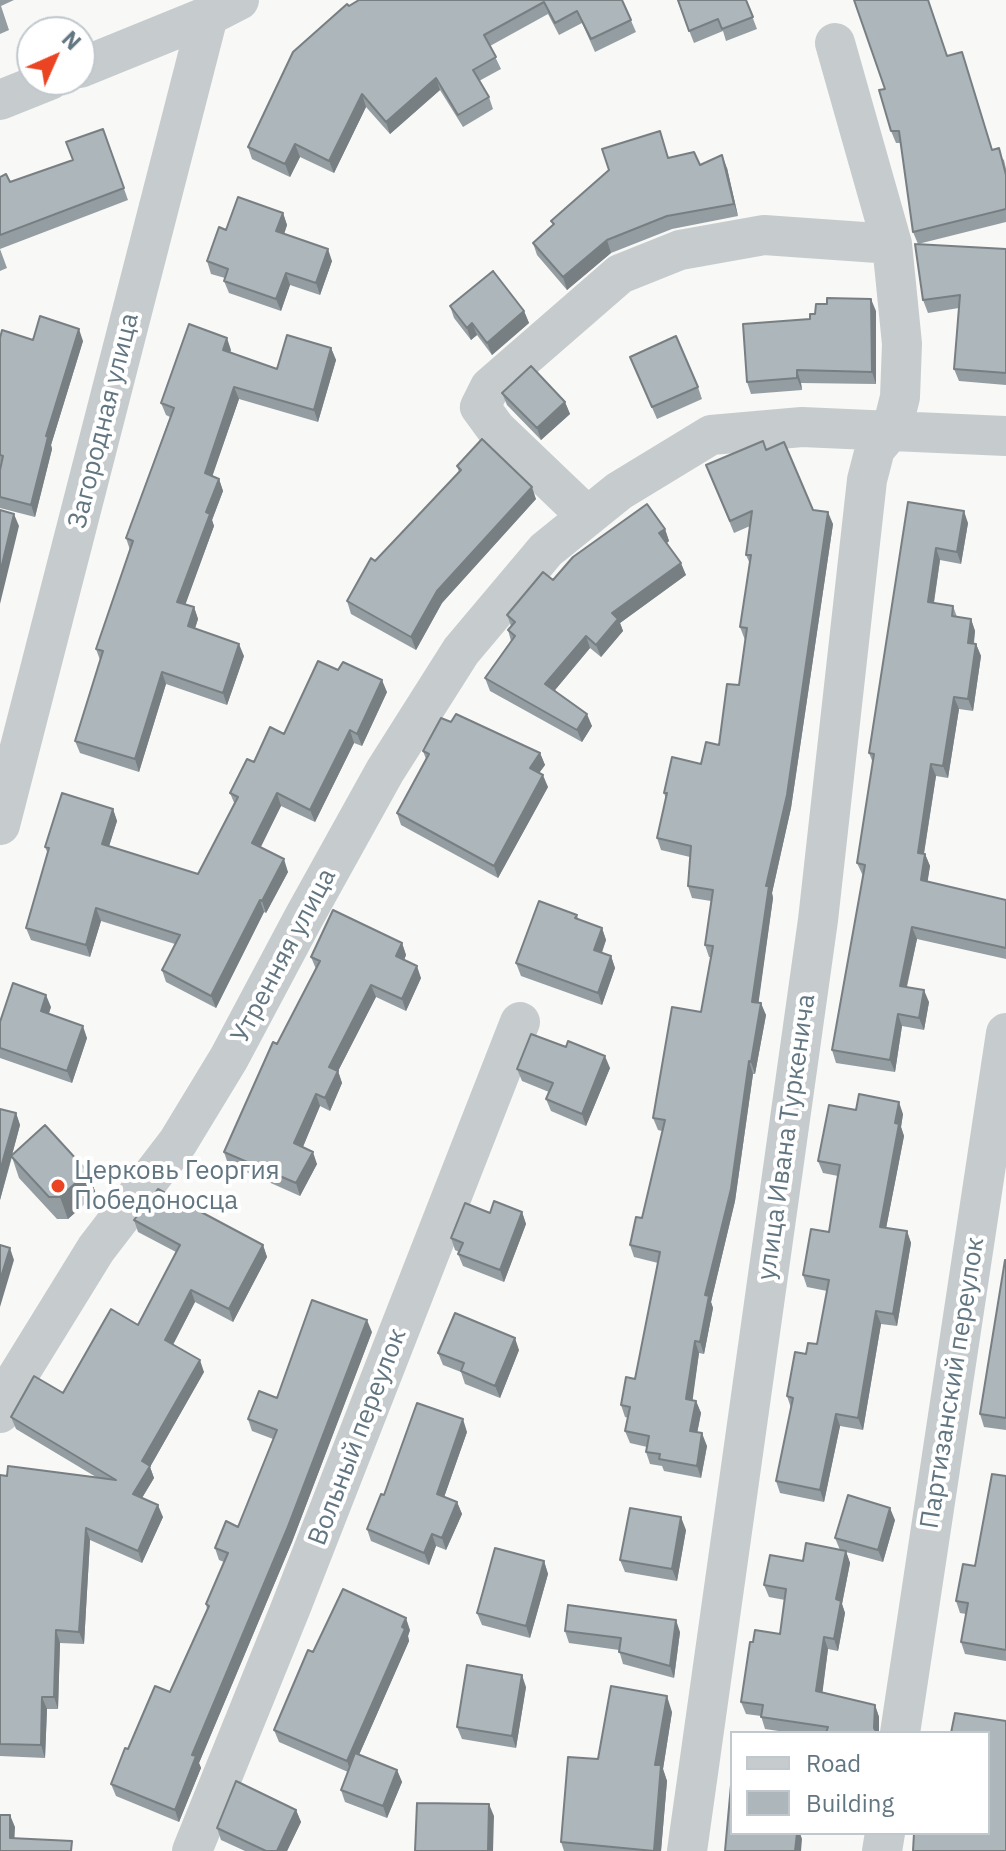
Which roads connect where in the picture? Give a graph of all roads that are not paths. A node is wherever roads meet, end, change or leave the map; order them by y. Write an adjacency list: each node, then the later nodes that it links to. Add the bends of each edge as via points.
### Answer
1 (223, 8): 3 (street); 8 (street, Загородная улица)
2 (835, 43): 4 (street)
3 (96, 61)
4 (892, 244): 5 (street, via 902,344 900,397); 7 (street, via 764,235 680,250 620,274 490,387 480,407 496,429)
5 (892, 429): 6 (street, Утренняя улица); 7 (street, Утренняя улица, via 802,427 711,435); 14 (street, улица Ивана Туркенича, via 875,449 867,480 818,920)
6 (1006, 436)
7 (587, 516): 11 (street, Утренняя улица, via 546,550 461,651 378,784 229,1058 178,1142 96,1249)
8 (0, 825)
9 (520, 1022): 13 (street, Вольный переулок)
10 (1006, 1033): 12 (street, Партизанский переулок)
11 (0, 1413)
12 (900, 1731)
13 (192, 1851)
14 (687, 1851)

